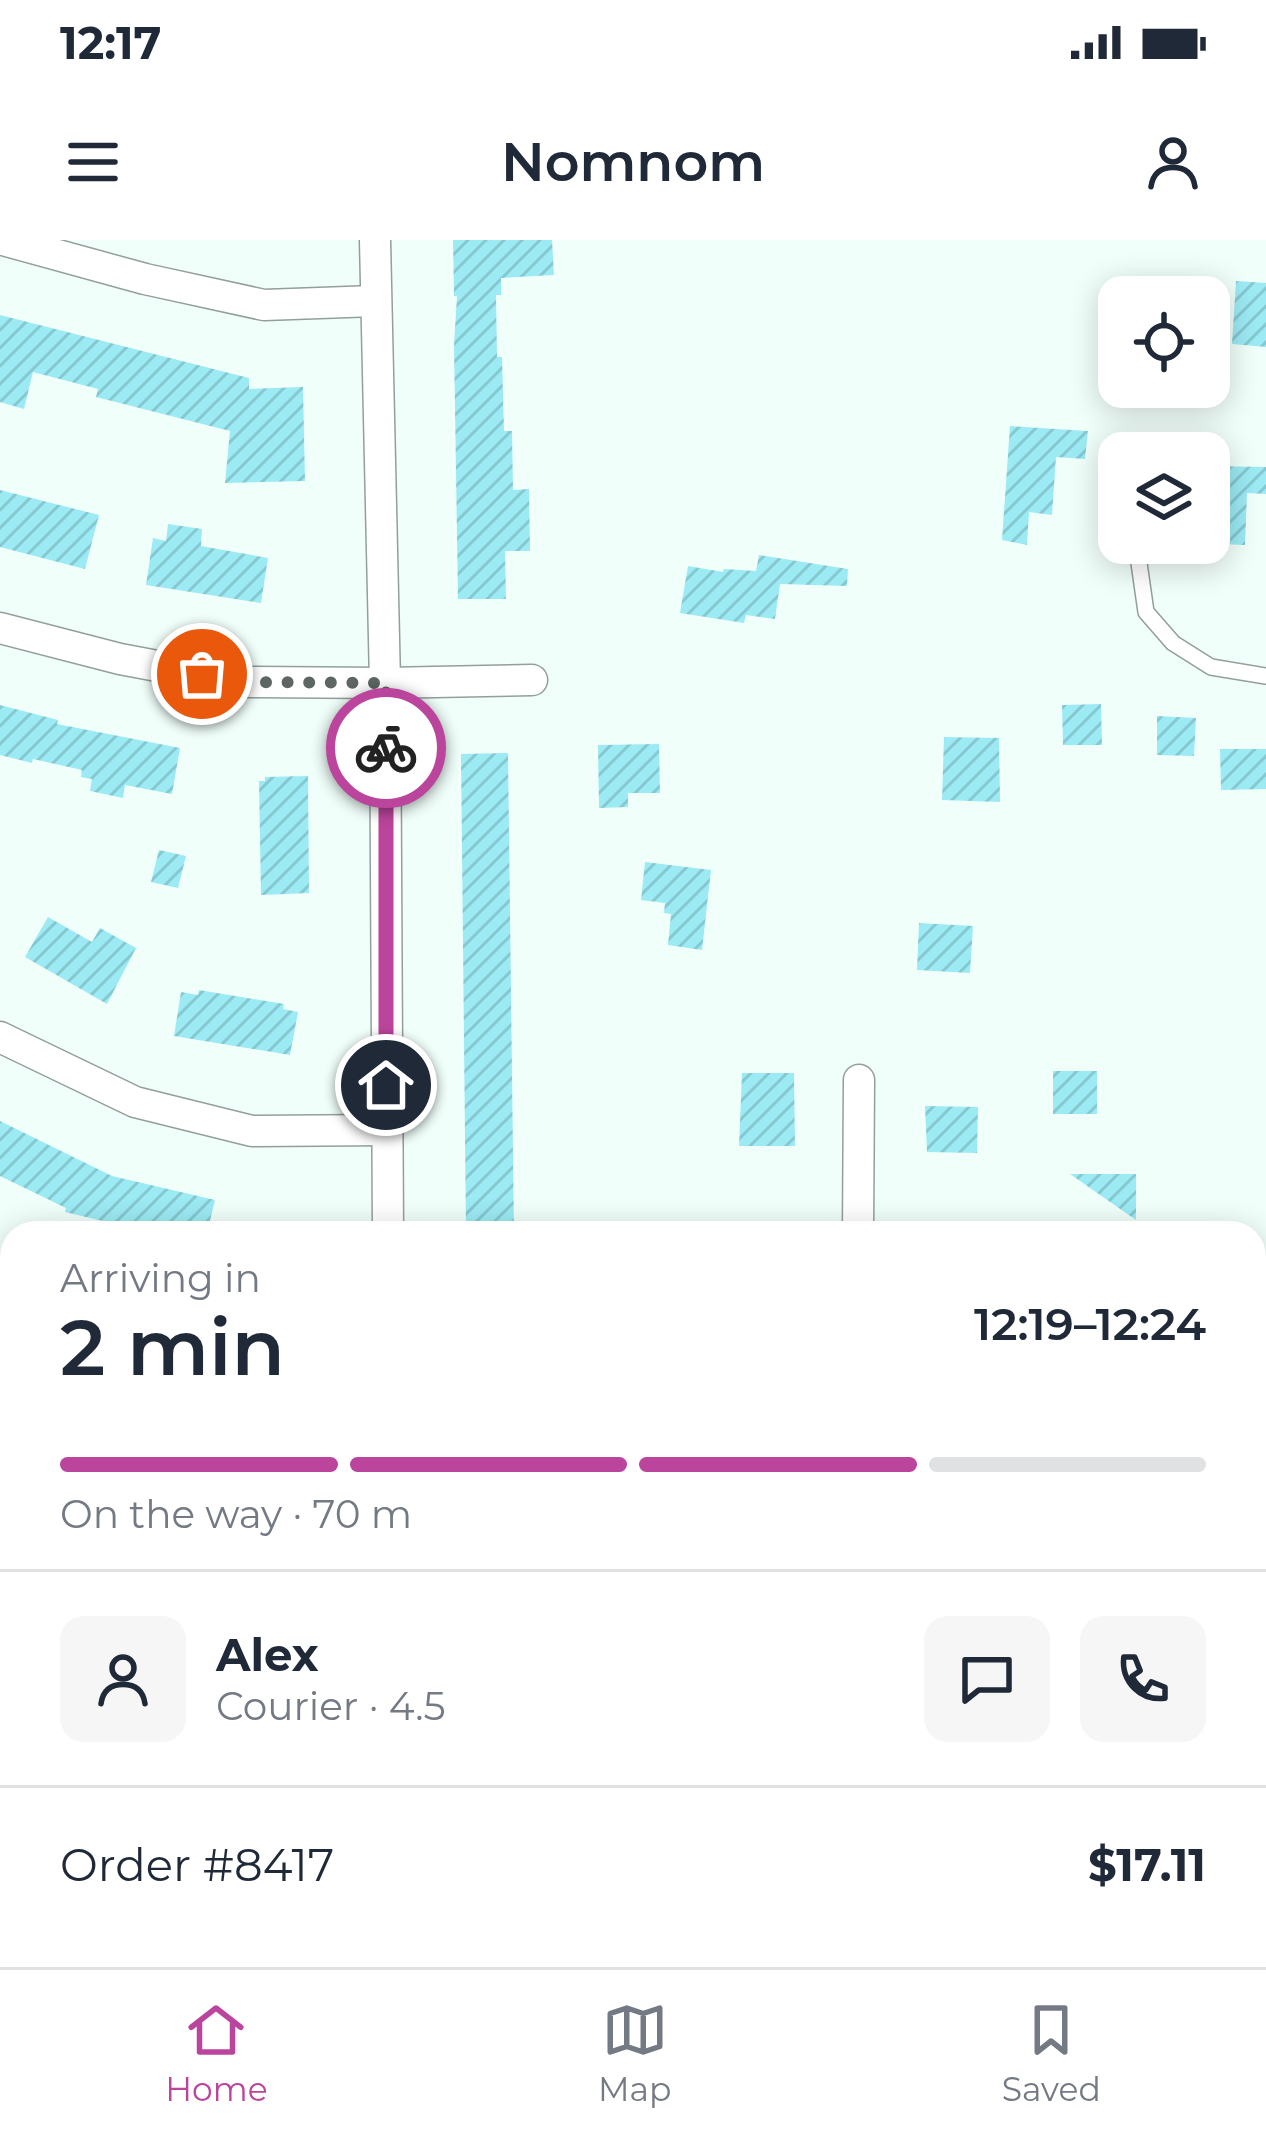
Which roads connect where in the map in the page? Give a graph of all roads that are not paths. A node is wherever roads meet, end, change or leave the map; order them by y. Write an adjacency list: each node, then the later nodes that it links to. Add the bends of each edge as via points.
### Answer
1 (3, 240): 3 (street, via 264,305)
2 (375, 240): 3 (street)
3 (374, 301): 8 (street)
4 (1139, 564): 6 (lane, via 1146,612 1173,643 1211,668)
5 (0, 628): 8 (street, via 242,682)
6 (1266, 676)
7 (532, 680): 8 (street)
8 (386, 683): 11 (street)
9 (0, 1037): 11 (street, via 135,1102 251,1131)
10 (859, 1080): 13 (street)
11 (386, 1130): 12 (street)
12 (388, 1221)
13 (857, 1221)

